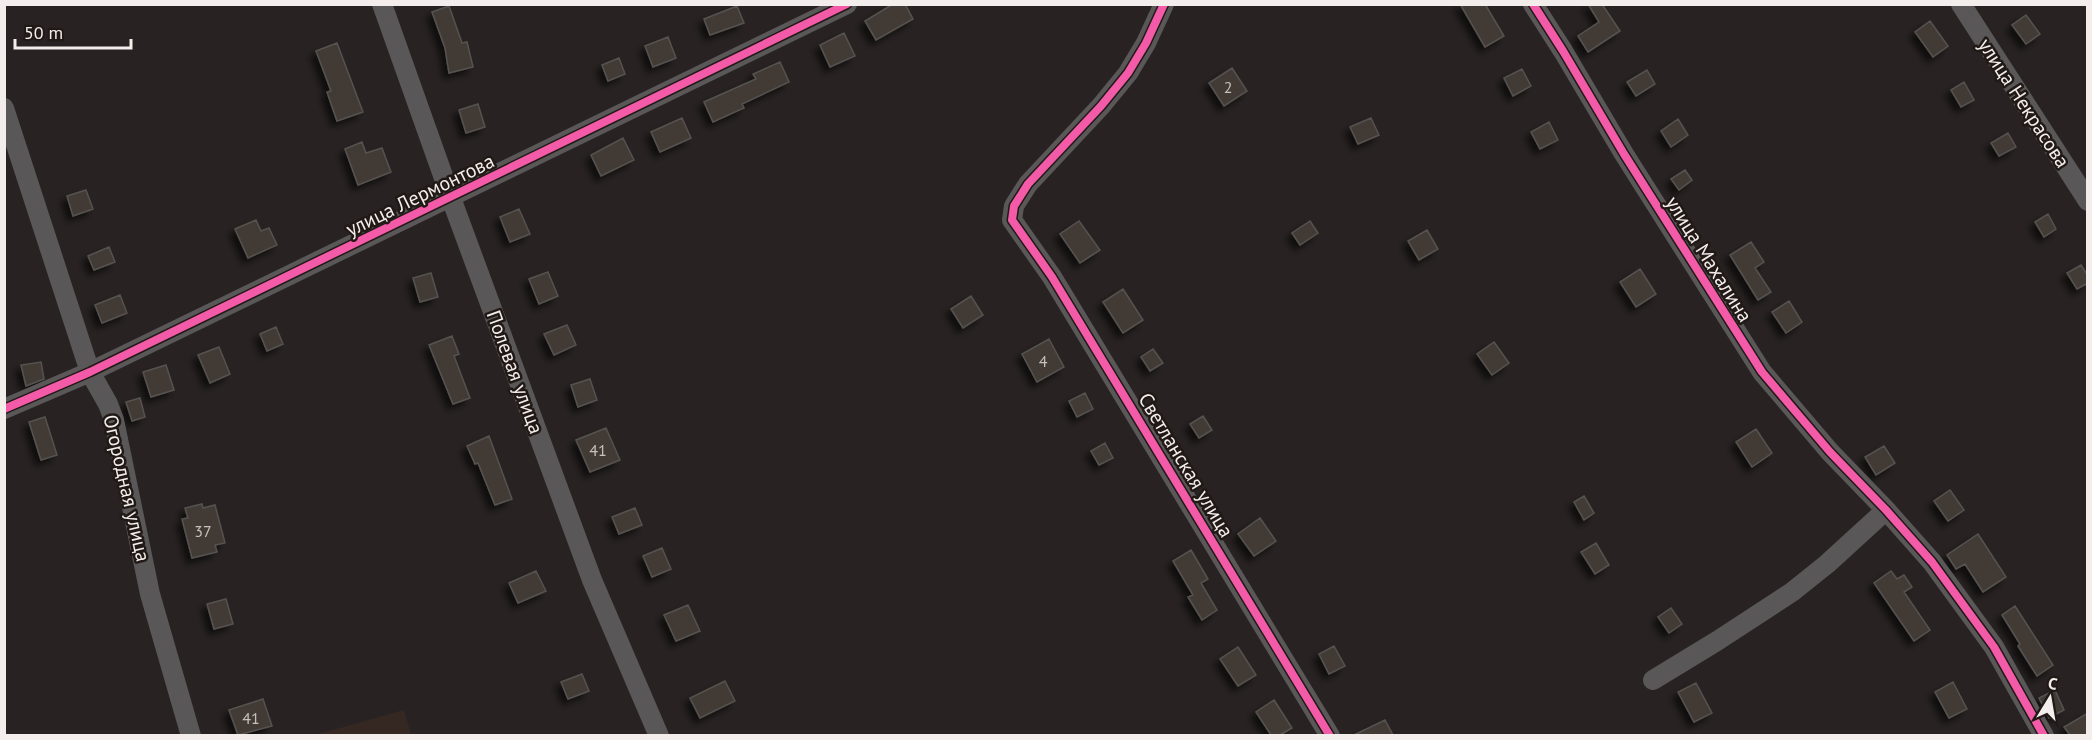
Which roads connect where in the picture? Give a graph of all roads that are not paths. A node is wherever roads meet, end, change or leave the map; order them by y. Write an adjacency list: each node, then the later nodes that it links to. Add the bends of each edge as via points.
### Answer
1 (382, 4): 7 (street, Полевая улица)
2 (847, 4): 7 (street, улица Лермонтова)
3 (1164, 4): 15 (street, Светланская улица, via 1128,73 1028,184 1017,199 1012,220 1052,277)
4 (1533, 4): 11 (street, улица Махалина, via 1762,372 1822,444)
5 (1961, 4): 8 (street, улица Некрасова)
6 (4, 108): 9 (street, Огородная улица)
7 (451, 198): 9 (street, улица Лермонтова); 14 (street, Полевая улица, via 592,580)
8 (2088, 201)
9 (90, 372): 10 (street, улица Лермонтова); 13 (street, Огородная улица, via 114,420 150,594)
10 (4, 409)
11 (1886, 510): 12 (street, via 1792,592); 16 (street, улица Махалина, via 1932,562 1994,647)
12 (1653, 680)
13 (191, 735)
14 (659, 735)
15 (1330, 735)
16 (2044, 735)

